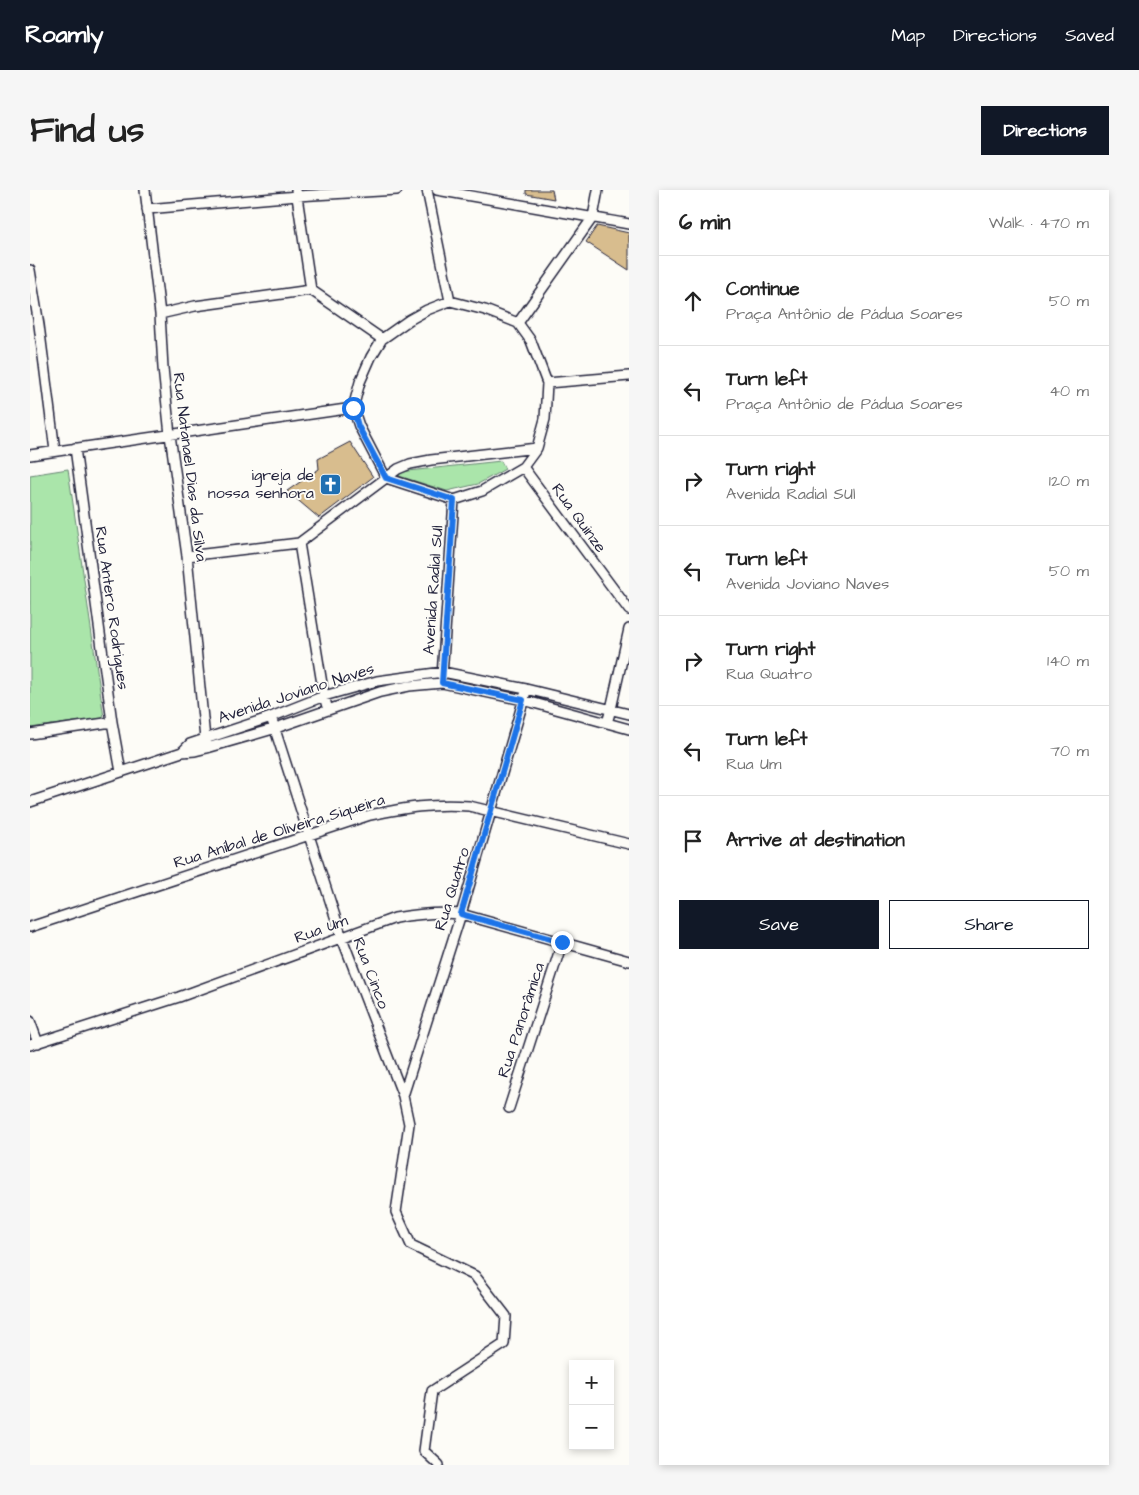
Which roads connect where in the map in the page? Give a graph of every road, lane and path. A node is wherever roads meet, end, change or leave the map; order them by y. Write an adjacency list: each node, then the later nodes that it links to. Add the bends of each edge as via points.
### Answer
1 (145, 190): 7 (street, Rua Natanael Dias da Silva)
2 (397, 190): 6 (street)
3 (427, 190): 12 (street)
4 (437, 190): 8 (street)
5 (598, 190): 8 (street)
6 (296, 193): 7 (street); 11 (street)
7 (147, 209): 13 (street, Rua Natanael Dias da Silva)
8 (593, 217): 9 (street); 14 (street)
9 (629, 224)
10 (30, 270): 15 (street)
11 (311, 290): 13 (street); 16 (street)
12 (450, 301): 14 (street); 16 (street, via 409,320)
13 (160, 314): 20 (street, Rua Natanael Dias da Silva)
14 (518, 323): 18 (street, via 531,341)
15 (34, 326): 23 (street)
16 (382, 339): 19 (street, via 364,373)
17 (629, 376): 18 (street)
18 (547, 383): 22 (street, via 545,418)
19 (353, 408): 20 (street); 26 (street, via 358,426)
20 (170, 434): 21 (street); 29 (street, Rua Natanael Dias da Silva)
21 (75, 448): 23 (street); 41 (street, Rua Antero Rodrigues)
22 (536, 448): 25 (street); 26 (street, via 410,464)
23 (55, 451): 24 (street)
24 (30, 455)
25 (523, 467): 27 (street, via 482,491); 30 (street, Rua Quinze)
26 (386, 478): 27 (street); 28 (street)
27 (454, 500): 32 (street, Avenida Radial SUl)
28 (299, 543): 29 (street); 35 (street)
29 (187, 556): 46 (street, Rua Natanael Dias da Silva)
30 (629, 610)
31 (629, 630): 37 (street)
32 (443, 672): 33 (street, Avenida Radial SUl); 34 (street, Avenida Joviano Naves); 35 (street, Avenida Joviano Naves, via 377,681)
33 (442, 683): 36 (street, Avenida Joviano Naves); 38 (street, Avenida Joviano Naves, via 380,692)
34 (526, 688): 36 (street, Rua Quatro); 37 (street, Avenida Joviano Naves)
35 (324, 696): 38 (street); 40 (street, Avenida Joviano Naves)
36 (523, 700): 42 (street, Avenida Joviano Naves); 49 (street, Rua Quatro)
37 (611, 709): 39 (street, Avenida Joviano Naves); 42 (street)
38 (328, 710): 43 (street, Avenida Joviano Naves)
39 (629, 714)
40 (271, 717): 43 (street, Rua Cinco); 46 (street, Avenida Joviano Naves)
41 (112, 722): 45 (street); 47 (street, Rua Antero Rodrigues)
42 (607, 723): 44 (street, Avenida Joviano Naves)
43 (273, 729): 46 (street, Avenida Joviano Naves); 50 (street, Rua Cinco)
44 (629, 729)
45 (30, 734)
46 (206, 743): 47 (street, Avenida Joviano Naves, via 190,744 182,752)
47 (121, 772): 48 (street, Avenida Joviano Naves)
48 (30, 802)
49 (491, 812): 50 (street, Rua Aníbal de Oliveira Siqueira, via 444,804 408,807); 51 (street, Rua Aníbal de Oliveira Siqueira); 52 (street, Rua Quatro)
50 (309, 834): 53 (street, Rua Aníbal de Oliveira Siqueira); 54 (street, Rua Cinco)
51 (629, 844)
52 (461, 914): 54 (street, Rua Um, via 436,912 395,918); 55 (street, Rua Um); 59 (street, Rua Quatro)
53 (30, 926)
54 (342, 938): 58 (street, Rua Um, via 180,998); 59 (street, Rua Cinco)
55 (562, 942): 56 (street, Rua Um); 60 (street, Rua Panorâmica)
56 (629, 961)
57 (30, 1021): 58 (street)
58 (34, 1044)
59 (403, 1096): 61 (street, Rua Cinco, via 409,1124 396,1212 411,1245 475,1276 506,1316 504,1344 432,1392 424,1451)
60 (508, 1108)
61 (439, 1465)

